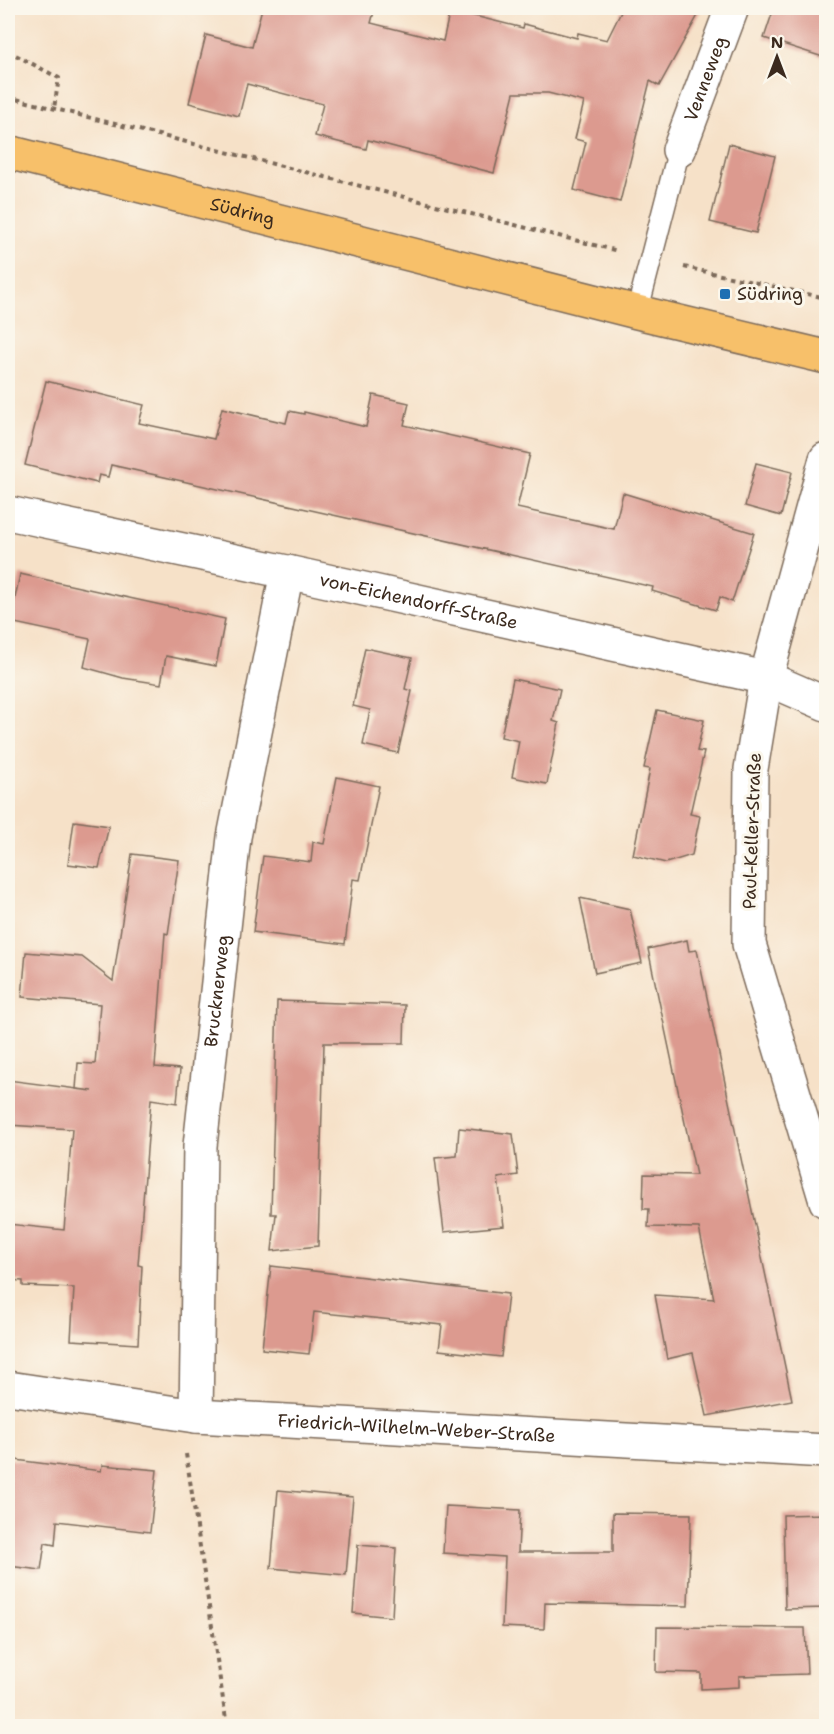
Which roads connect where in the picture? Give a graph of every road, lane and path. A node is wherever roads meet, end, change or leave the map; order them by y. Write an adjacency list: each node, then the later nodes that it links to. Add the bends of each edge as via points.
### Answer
1 (732, 8): 5 (street, Venneweg)
2 (8, 51): 4 (path, via 59,78)
3 (8, 97): 4 (path)
4 (54, 108): 7 (path)
5 (679, 150): 7 (lane)
6 (8, 152): 9 (main road, Südring)
7 (651, 260): 8 (path); 9 (lane)
8 (826, 298)
9 (637, 312): 10 (main road, Südring)
10 (826, 357)
11 (826, 459): 14 (street, Paul-Keller-Straße)
12 (8, 513): 13 (street, von-Eichendorff-Straße)
13 (288, 572): 14 (street, von-Eichendorff-Straße); 18 (street, Brucknerweg, via 234,837 200,1146)
14 (766, 678): 15 (street, von-Eichendorff-Straße); 16 (street, Paul-Keller-Straße, via 751,769 749,944)
15 (826, 705)
16 (826, 1201)
17 (8, 1388): 18 (street, Friedrich-Wilhelm-Weber-Straße)
18 (196, 1416): 19 (street, Friedrich-Wilhelm-Weber-Straße); 20 (path, via 185,1452)
19 (826, 1451)
20 (227, 1726)

